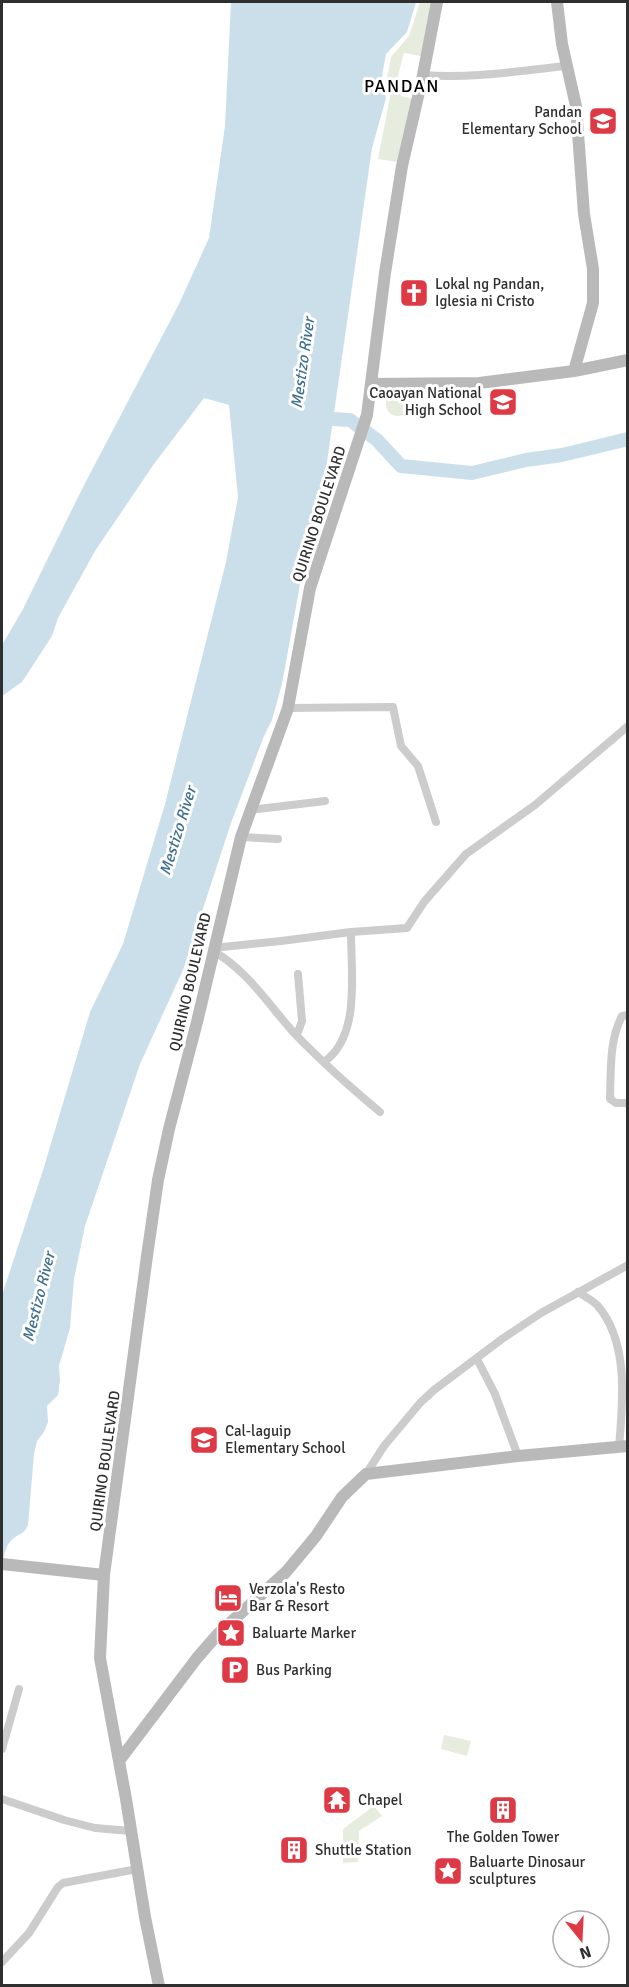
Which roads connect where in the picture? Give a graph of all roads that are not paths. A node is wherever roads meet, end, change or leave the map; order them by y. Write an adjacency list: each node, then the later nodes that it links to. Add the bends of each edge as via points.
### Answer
1 (437, 2): 4 (street, QUIRINO BOULEVARD)
2 (557, 2): 3 (street)
3 (566, 66): 4 (street, via 467,76); 6 (street, via 576,106 594,284 593,303)
4 (423, 75): 7 (street, QUIRINO BOULEVARD, via 402,166)
5 (627, 360): 6 (street)
6 (574, 372): 7 (street, via 466,384)
7 (372, 384): 8 (street, QUIRINO BOULEVARD, via 367,415 310,588)
8 (288, 708): 11 (street, QUIRINO BOULEVARD); 12 (street, via 393,707 401,746 418,766)
9 (627, 726): 15 (street, via 536,805 466,854 407,928)
10 (325, 801): 11 (street)
11 (250, 810): 13 (street, QUIRINO BOULEVARD)
12 (436, 822)
13 (241, 837): 14 (street); 16 (street, QUIRINO BOULEVARD)
14 (278, 839)
15 (351, 932): 16 (street); 20 (street, via 350,1023 341,1045)
16 (213, 949): 19 (street, via 239,969); 30 (street, QUIRINO BOULEVARD, via 159,1180)
17 (298, 974): 19 (street, via 302,1021)
18 (627, 1015): 21 (street, via 616,1026 610,1099)
19 (297, 1035): 20 (street)
20 (324, 1062): 22 (street)
21 (627, 1103)
22 (380, 1112)
23 (627, 1265): 24 (street)
24 (578, 1292): 25 (street, via 531,1319); 26 (street, via 598,1306 612,1326 619,1348)
25 (477, 1359): 27 (street); 28 (street, via 420,1403)
26 (623, 1446): 27 (street)
27 (518, 1456): 28 (street)
28 (366, 1474): 33 (street, via 342,1497 286,1572 197,1658)
29 (2, 1564): 30 (street)
30 (104, 1575): 33 (street, QUIRINO BOULEVARD, via 100,1658)
31 (20, 1689): 32 (street)
32 (2, 1749)
33 (119, 1761): 35 (street, QUIRINO BOULEVARD)
34 (2, 1799): 35 (street, via 95,1828)
35 (131, 1831): 36 (street, QUIRINO BOULEVARD)
36 (137, 1869): 37 (street, via 63,1883); 38 (street, QUIRINO BOULEVARD)
37 (2, 1962)
38 (159, 1986)

